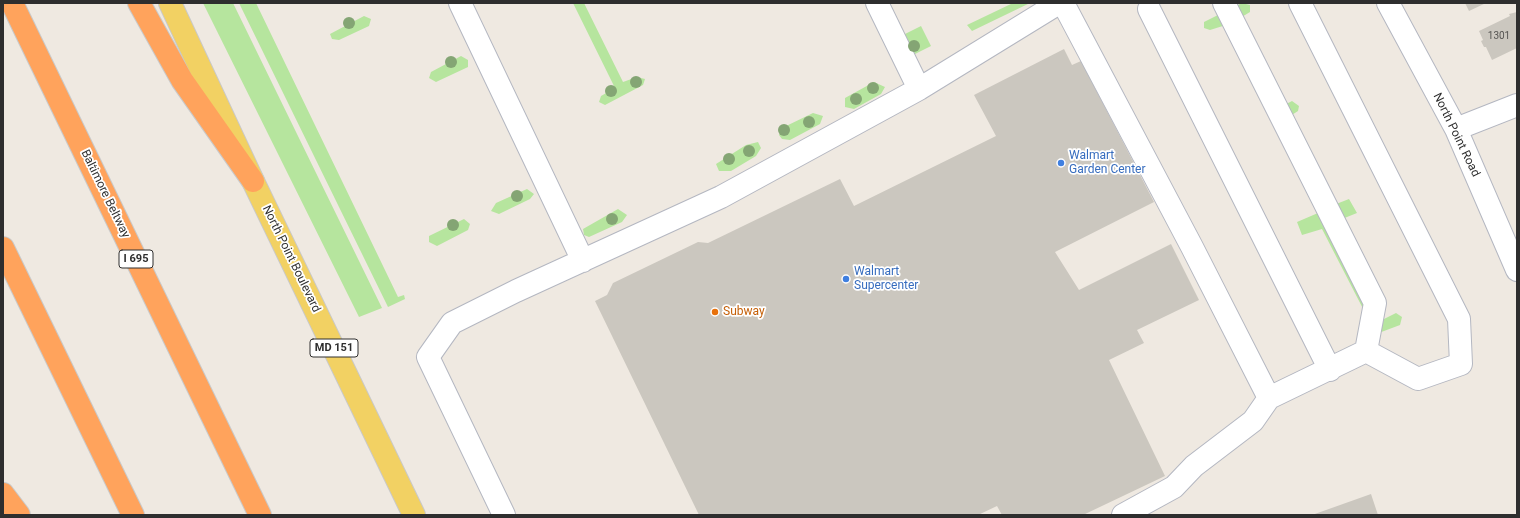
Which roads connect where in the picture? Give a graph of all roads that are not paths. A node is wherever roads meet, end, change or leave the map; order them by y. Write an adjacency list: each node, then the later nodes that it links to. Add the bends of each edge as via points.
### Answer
1 (12, 3): 25 (highway, Baltimore Beltway / I 695)
2 (139, 3): 15 (highway, via 182,80)
3 (170, 3): 15 (main road, North Point Boulevard / MD 151)
4 (460, 3): 17 (street)
5 (877, 3): 12 (street)
6 (1059, 3): 12 (street)
7 (1063, 3): 21 (street)
8 (1224, 3): 19 (street, via 1375,303)
9 (1300, 3): 19 (street, via 1460,318 1461,364 1418,380)
10 (1388, 3): 14 (street, North Point Road)
11 (1152, 5): 20 (street)
12 (919, 89): 17 (street, via 721,197)
13 (1517, 105): 14 (street)
14 (1456, 129): 18 (street, North Point Road)
15 (253, 181): 26 (main road, North Point Boulevard / MD 151)
16 (3, 248): 24 (highway)
17 (583, 261): 27 (street, via 516,291 452,324 428,357)
18 (1517, 270)
19 (1366, 351): 20 (street)
20 (1330, 370): 21 (street)
21 (1269, 398): 28 (street, via 1253,421 1194,466 1174,487)
22 (3, 494): 23 (highway)
23 (19, 515)
24 (133, 515)
25 (260, 515)
26 (414, 515)
27 (504, 515)
28 (1123, 515)

